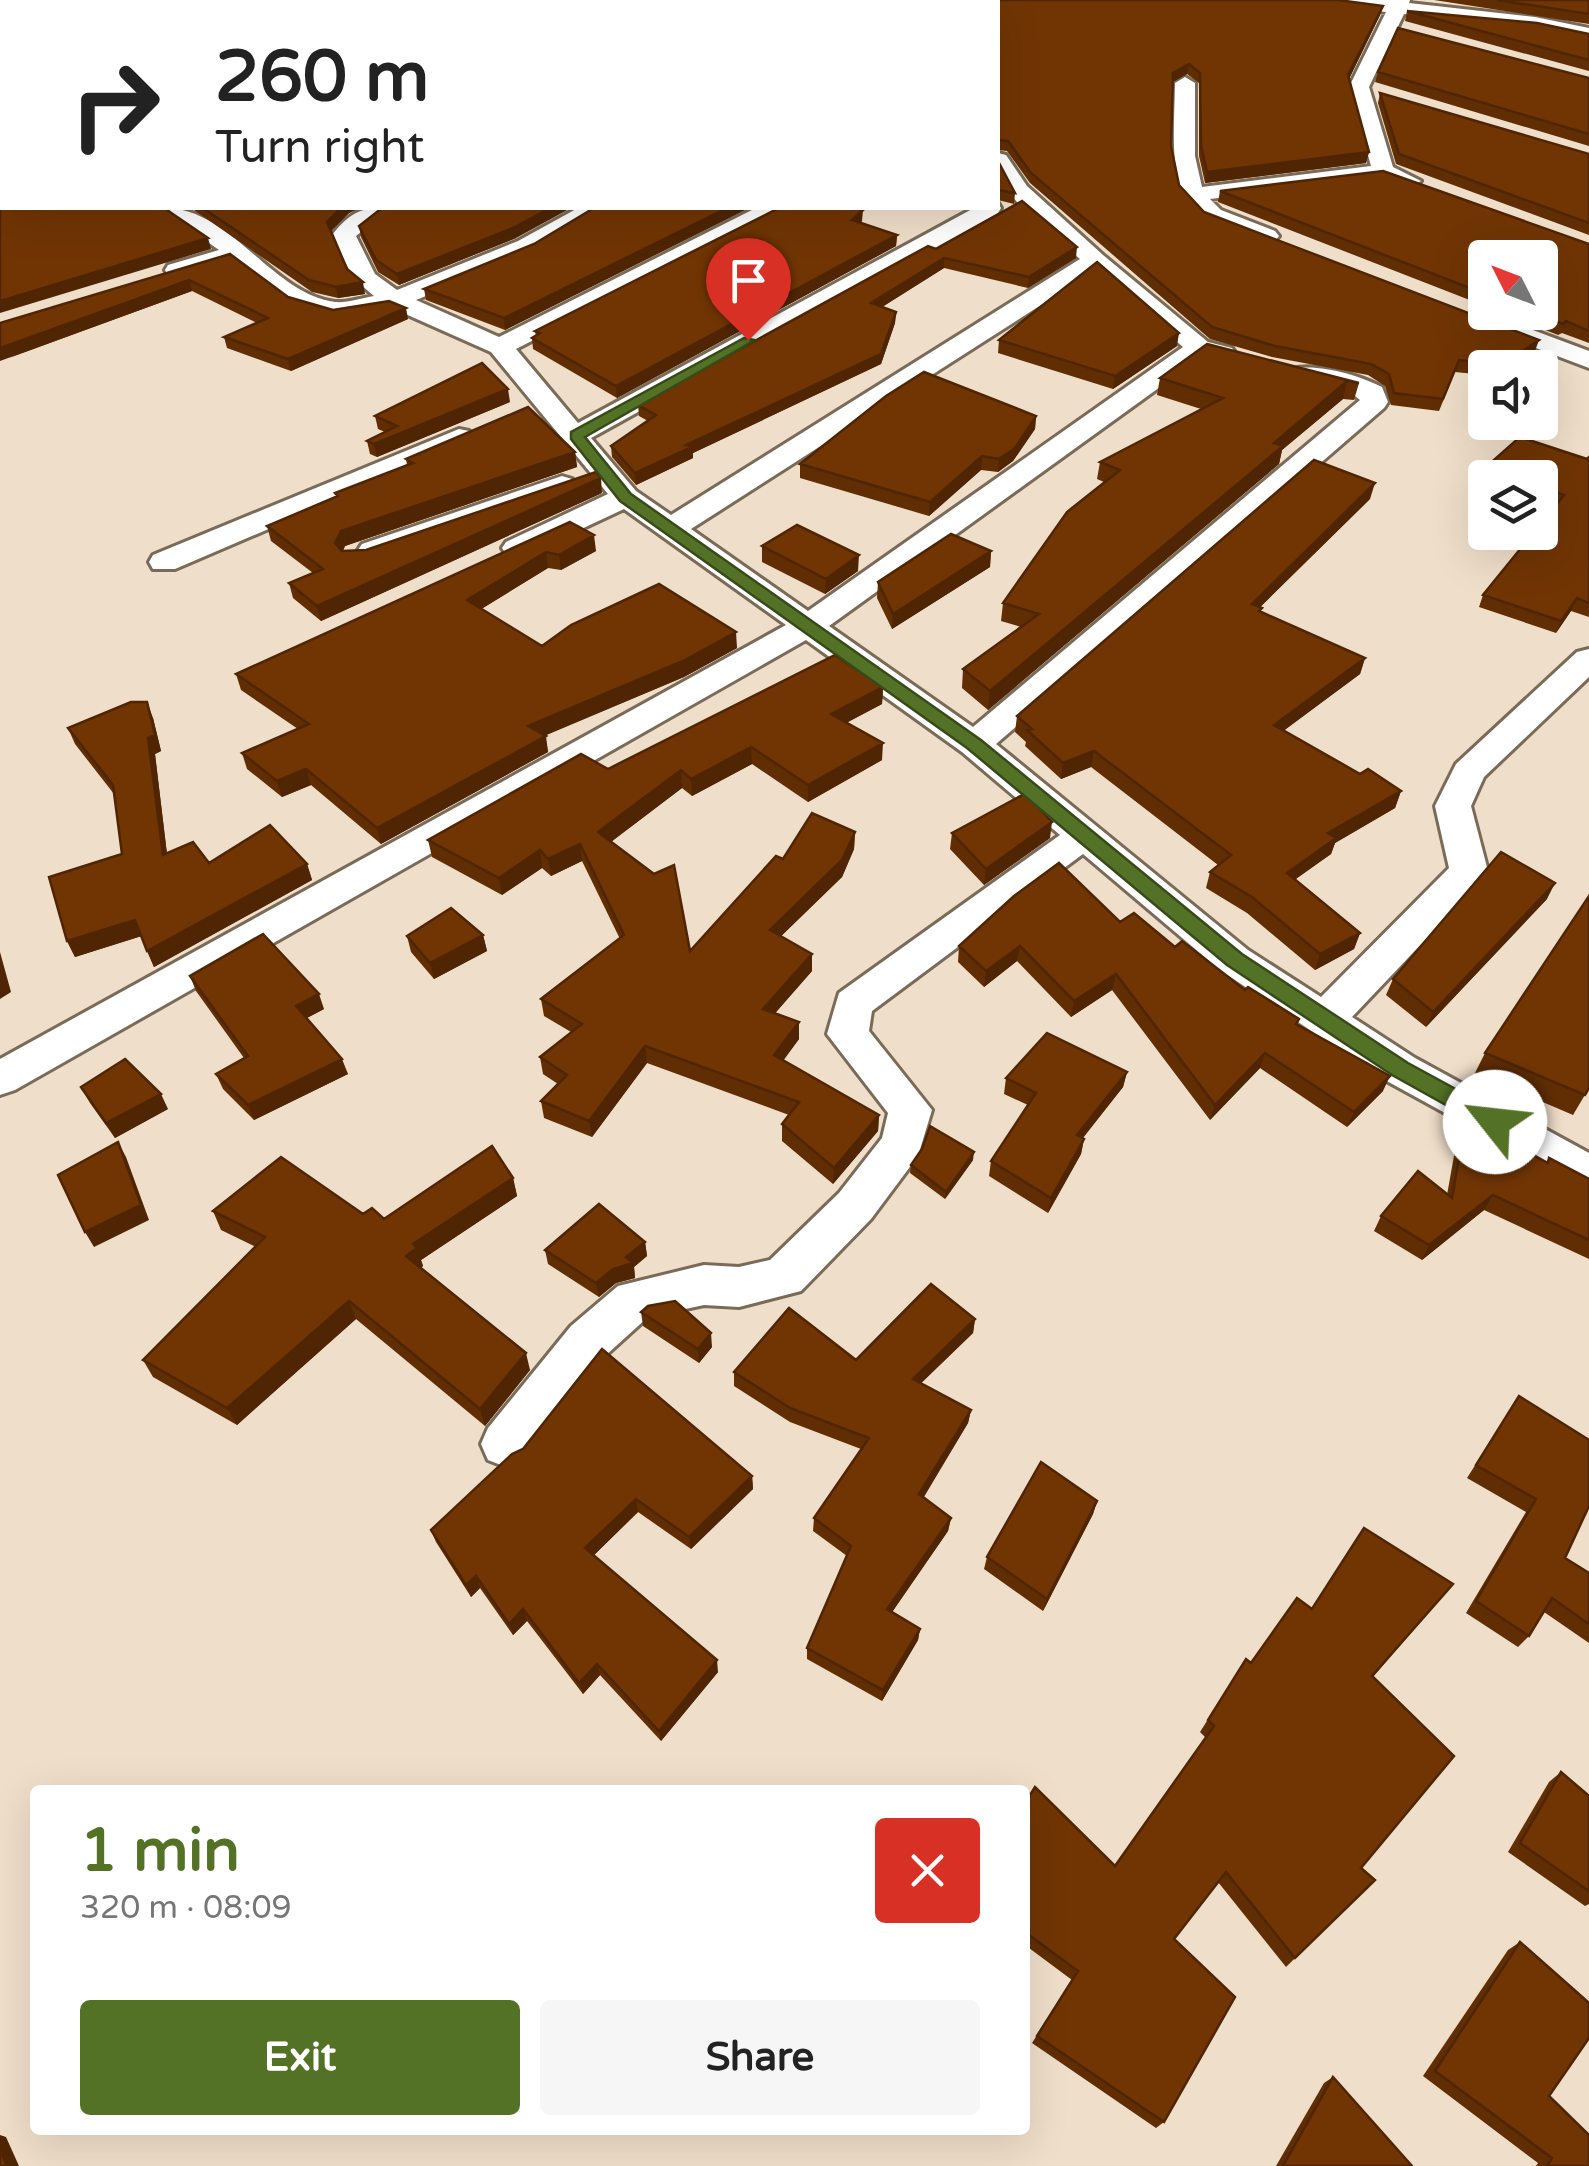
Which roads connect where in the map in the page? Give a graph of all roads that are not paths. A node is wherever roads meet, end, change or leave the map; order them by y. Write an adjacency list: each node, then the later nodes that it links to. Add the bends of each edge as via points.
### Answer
1 (1331, 0): 2 (street)
2 (1400, 3): 3 (street); 6 (street, via 1368,90)
3 (1589, 34)
4 (1185, 82): 8 (street, via 1184,156)
5 (1000, 167): 9 (street)
6 (1383, 171): 7 (street); 8 (street)
7 (1439, 192)
8 (1192, 195): 15 (street, via 1212,215)
9 (1008, 197): 17 (street)
10 (173, 210): 16 (street)
11 (376, 210): 19 (street, via 344,235 365,278)
12 (590, 210): 19 (street, via 526,246)
13 (769, 210): 22 (street)
14 (986, 210): 25 (street)
15 (1284, 243)
16 (238, 252): 18 (street); 19 (street, via 301,300 338,310)
17 (1096, 260): 21 (street); 27 (street)
18 (146, 280)
19 (395, 300): 22 (street)
20 (1464, 312): 23 (street)
21 (1200, 347): 31 (street); 33 (street, via 1358,386 1374,402)
22 (500, 348): 24 (street)
23 (1589, 360)
24 (546, 400): 25 (street); 29 (street)
25 (576, 436): 26 (street)
26 (615, 484): 27 (street); 28 (street); 30 (street)
27 (670, 530): 31 (street)
28 (357, 556)
29 (164, 562)
30 (484, 563)
31 (810, 625): 33 (street); 36 (street)
32 (1589, 659): 35 (street, via 1469,772 1453,806 1470,871)
33 (974, 744): 34 (street)
34 (1082, 837): 35 (street, via 1234,960); 38 (street, via 853,1004 848,1034 910,1110 902,1144 856,1206 784,1278 635,1300 588,1341)
35 (1325, 1019): 37 (street, via 1400,1069)
36 (0, 1078)
37 (1589, 1174)
38 (506, 1444)

